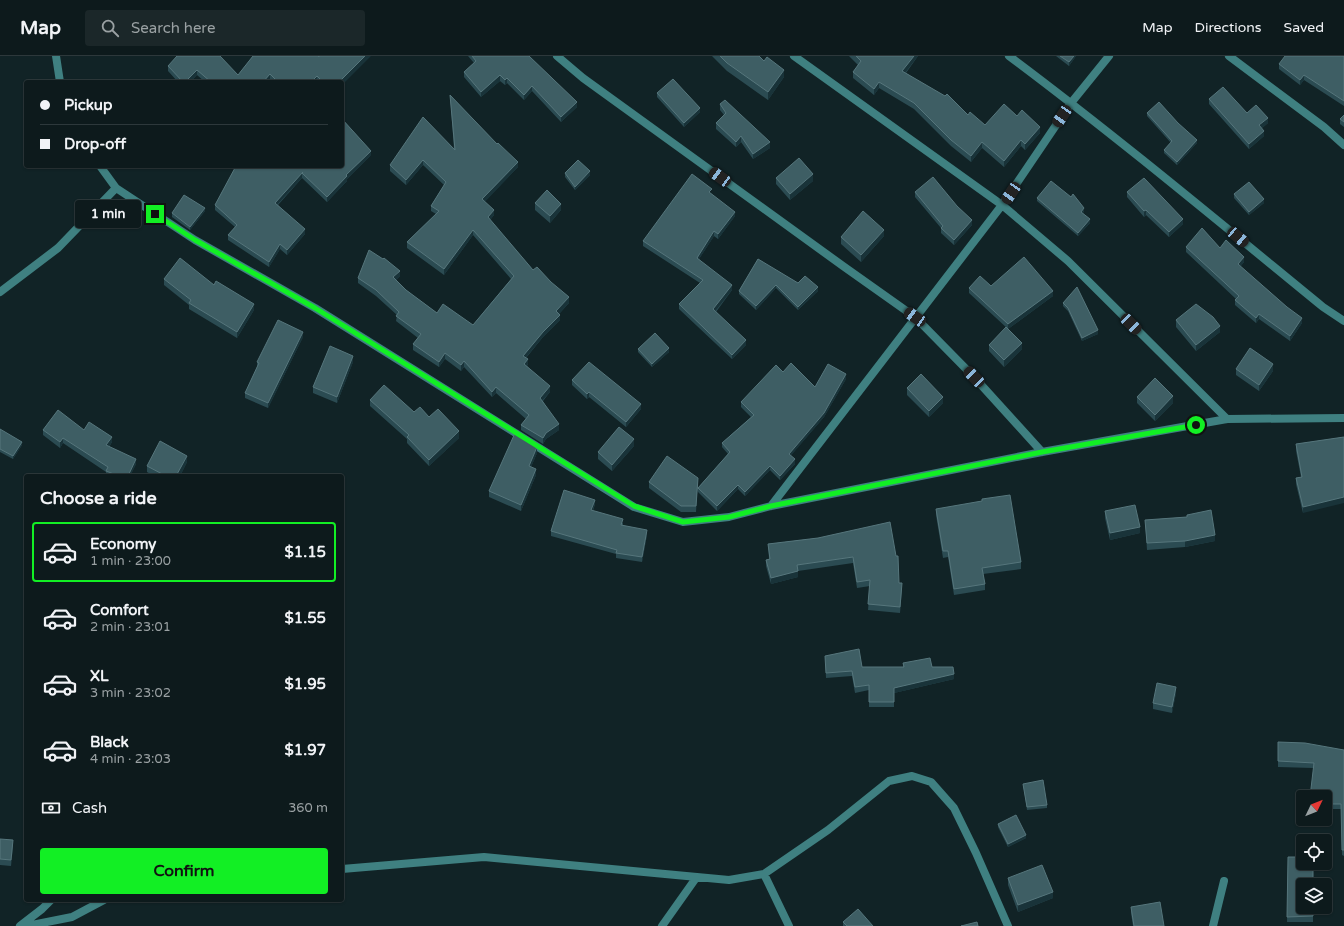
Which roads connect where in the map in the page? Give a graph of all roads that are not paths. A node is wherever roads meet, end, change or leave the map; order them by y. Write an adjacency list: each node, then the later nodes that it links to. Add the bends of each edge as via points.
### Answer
1 (56, 56): 7 (street)
2 (557, 56): 14 (street, via 590,83)
3 (794, 56): 12 (street)
4 (1009, 56): 8 (street)
5 (1109, 56): 8 (street)
6 (1229, 56): 9 (street)
7 (60, 80)
8 (1071, 103): 12 (street); 15 (street, via 1322,307)
9 (1344, 145)
10 (101, 168): 11 (street)
11 (116, 188): 13 (street, via 58,248); 19 (street, via 195,240 315,308 634,506 683,522 729,517)
12 (1002, 206): 14 (street); 17 (street, via 1068,261)
13 (0, 292)
14 (915, 317): 18 (street); 19 (street)
15 (1344, 321)
16 (1344, 418): 17 (street)
17 (1227, 419): 18 (street)
18 (1042, 452): 19 (street)
19 (771, 506)
20 (344, 869): 22 (street, via 484,856)
21 (764, 874): 22 (street, via 729,880); 29 (street); 30 (street, via 828,830 889,781 912,776 931,782 954,808)
22 (696, 878): 28 (street)
23 (1224, 881): 31 (street)
24 (49, 902): 26 (street)
25 (100, 902): 27 (street, via 72,917)
26 (20, 926)
27 (27, 926)
28 (662, 926)
29 (789, 926)
30 (1008, 926)
31 (1213, 926)

